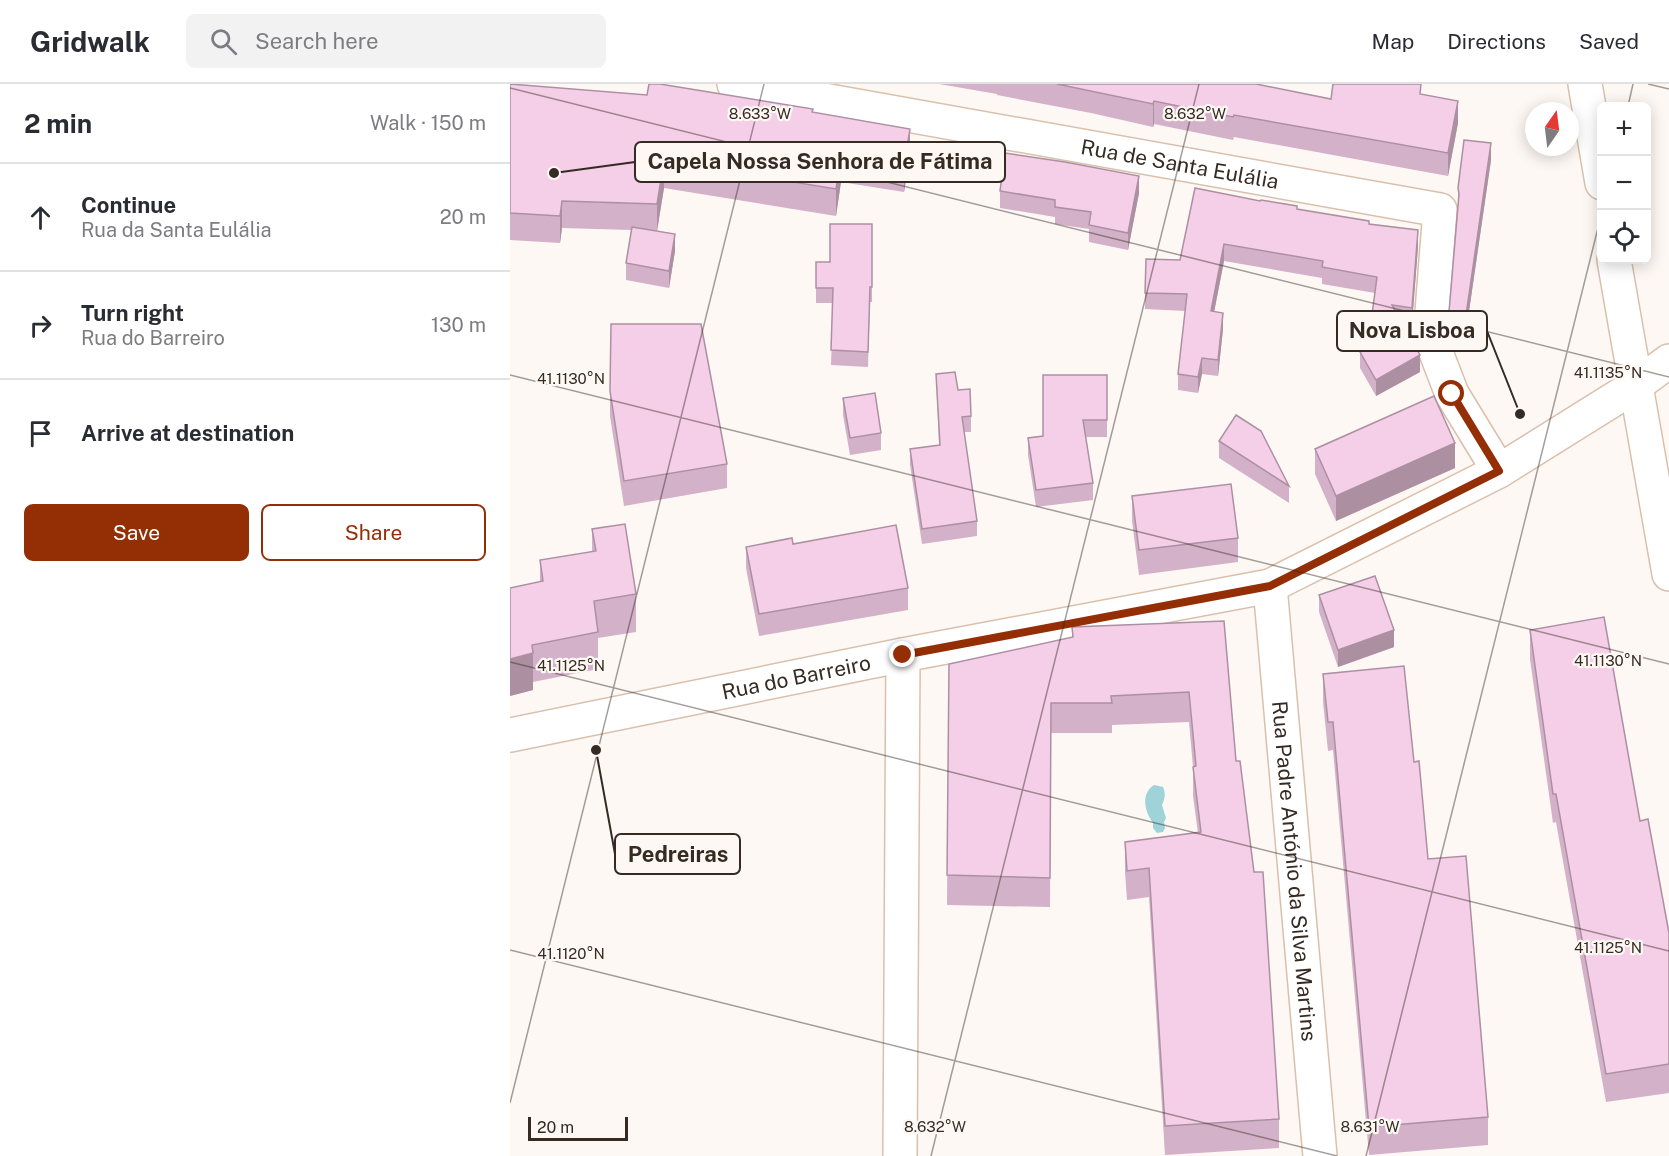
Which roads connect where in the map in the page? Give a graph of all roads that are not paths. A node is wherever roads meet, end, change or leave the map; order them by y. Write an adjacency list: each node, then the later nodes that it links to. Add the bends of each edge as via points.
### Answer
1 (734, 84): 7 (street, Rua de Santa Eulália, via 1440,210 1430,336 1452,394)
2 (1585, 84): 3 (street)
3 (1597, 156)
4 (1615, 264): 6 (street)
5 (1669, 361): 6 (street, Rua do Barreiro)
6 (1635, 386): 7 (street, Rua do Barreiro); 8 (street)
7 (1499, 471): 9 (street, Rua do Barreiro)
8 (1669, 574)
9 (1270, 586): 10 (street, Rua do Barreiro); 13 (street, Rua Padre António da Silva Martins)
10 (903, 655): 11 (street, Rua do Barreiro); 12 (street)
11 (510, 735)
12 (900, 1156)
13 (1320, 1156)

